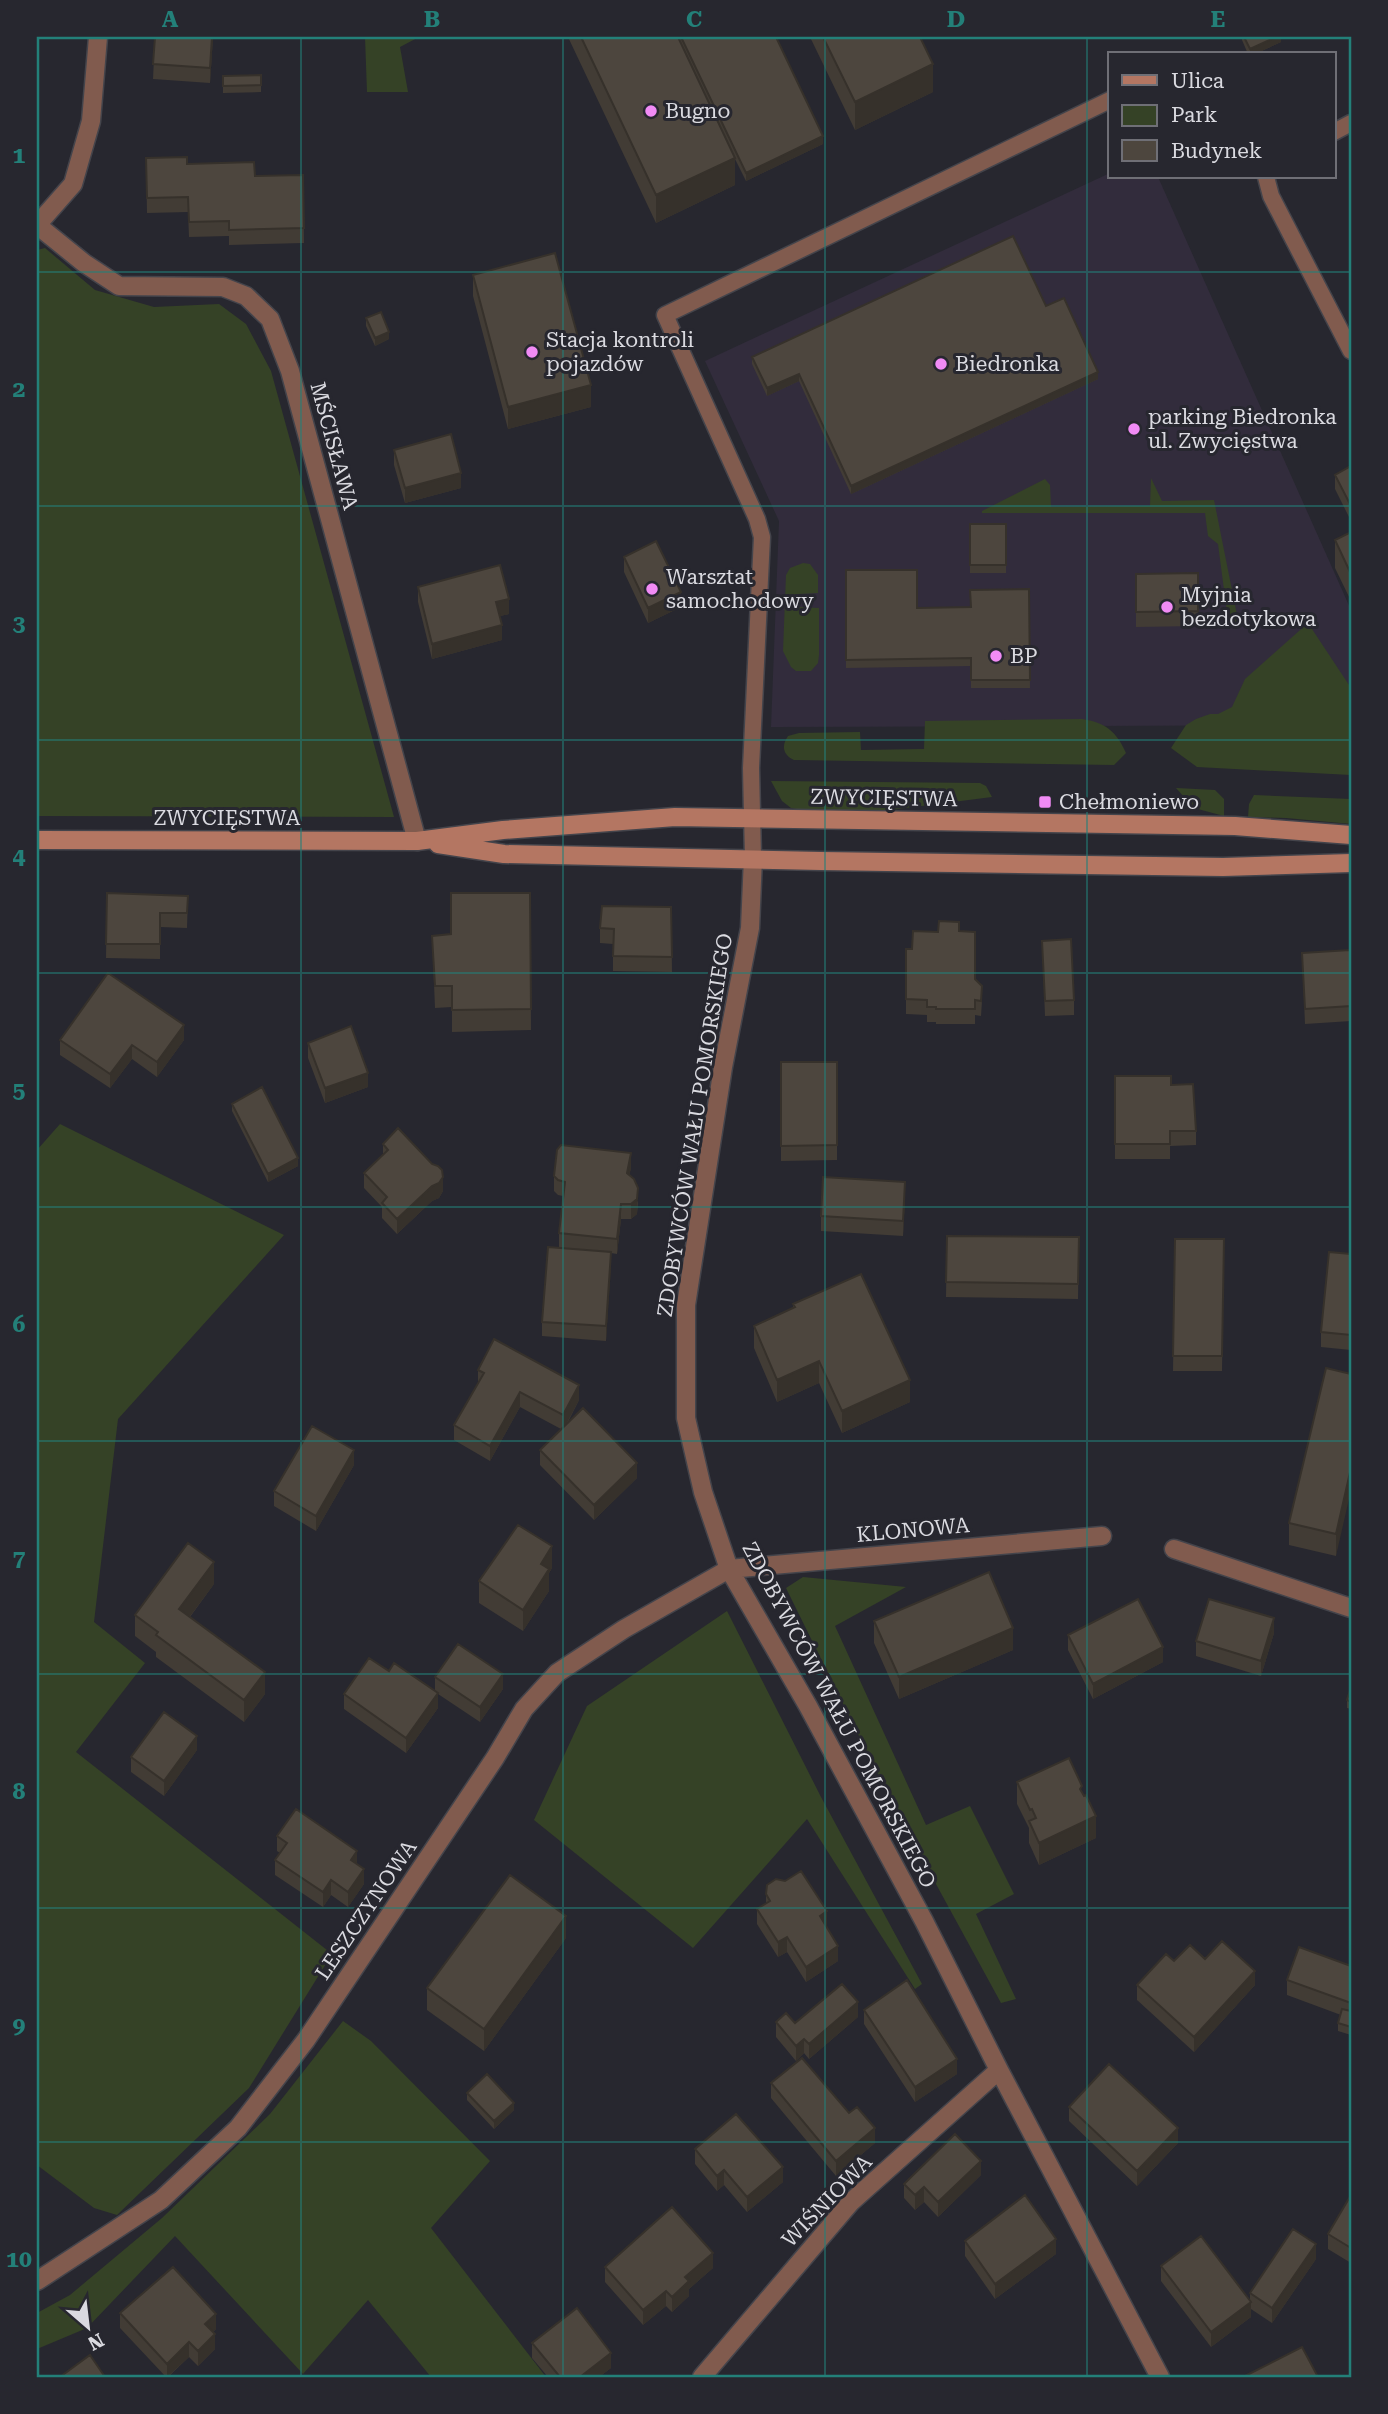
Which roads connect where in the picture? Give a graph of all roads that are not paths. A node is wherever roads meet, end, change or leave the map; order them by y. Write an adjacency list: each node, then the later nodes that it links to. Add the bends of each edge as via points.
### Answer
1 (98, 37): 4 (street, via 91,121 73,184)
2 (1108, 101): 6 (lane, via 665,315 762,537 752,718)
3 (1266, 178): 5 (lane, via 1271,196)
4 (37, 225): 9 (street, MŚCISŁAWA, via 118,286 223,287 246,296 270,319 290,371)
5 (1351, 351)
6 (752, 819): 7 (main road, ZWYCIĘSTWA, via 1235,826); 9 (main road, ZWYCIĘSTWA, via 639,819); 10 (lane)
7 (1351, 835)
8 (37, 840): 9 (main road, ZWYCIĘSTWA)
9 (417, 841): 10 (main road, ZWYCIĘSTWA, via 504,854)
10 (753, 858): 11 (main road, ZWYCIĘSTWA, via 1148,867); 14 (street, ZDOBYWCÓW WAŁU POMORSKIEGO, via 750,928 686,1305 686,1418)
11 (1351, 863)
12 (1102, 1536): 14 (street, KLONOWA)
13 (1174, 1549): 15 (street)
14 (729, 1569): 16 (street, ZDOBYWCÓW WAŁU POMORSKIEGO, via 821,1730); 17 (street, LESZCZYNOWA, via 557,1673 524,1709 306,2040 238,2128 161,2200)
15 (1351, 1608)
16 (999, 2070): 18 (street, WIŚNIOWA, via 851,2202); 19 (street, ZDOBYWCÓW WAŁU POMORSKIEGO)
17 (37, 2281)
18 (702, 2377)
19 (1160, 2377)

